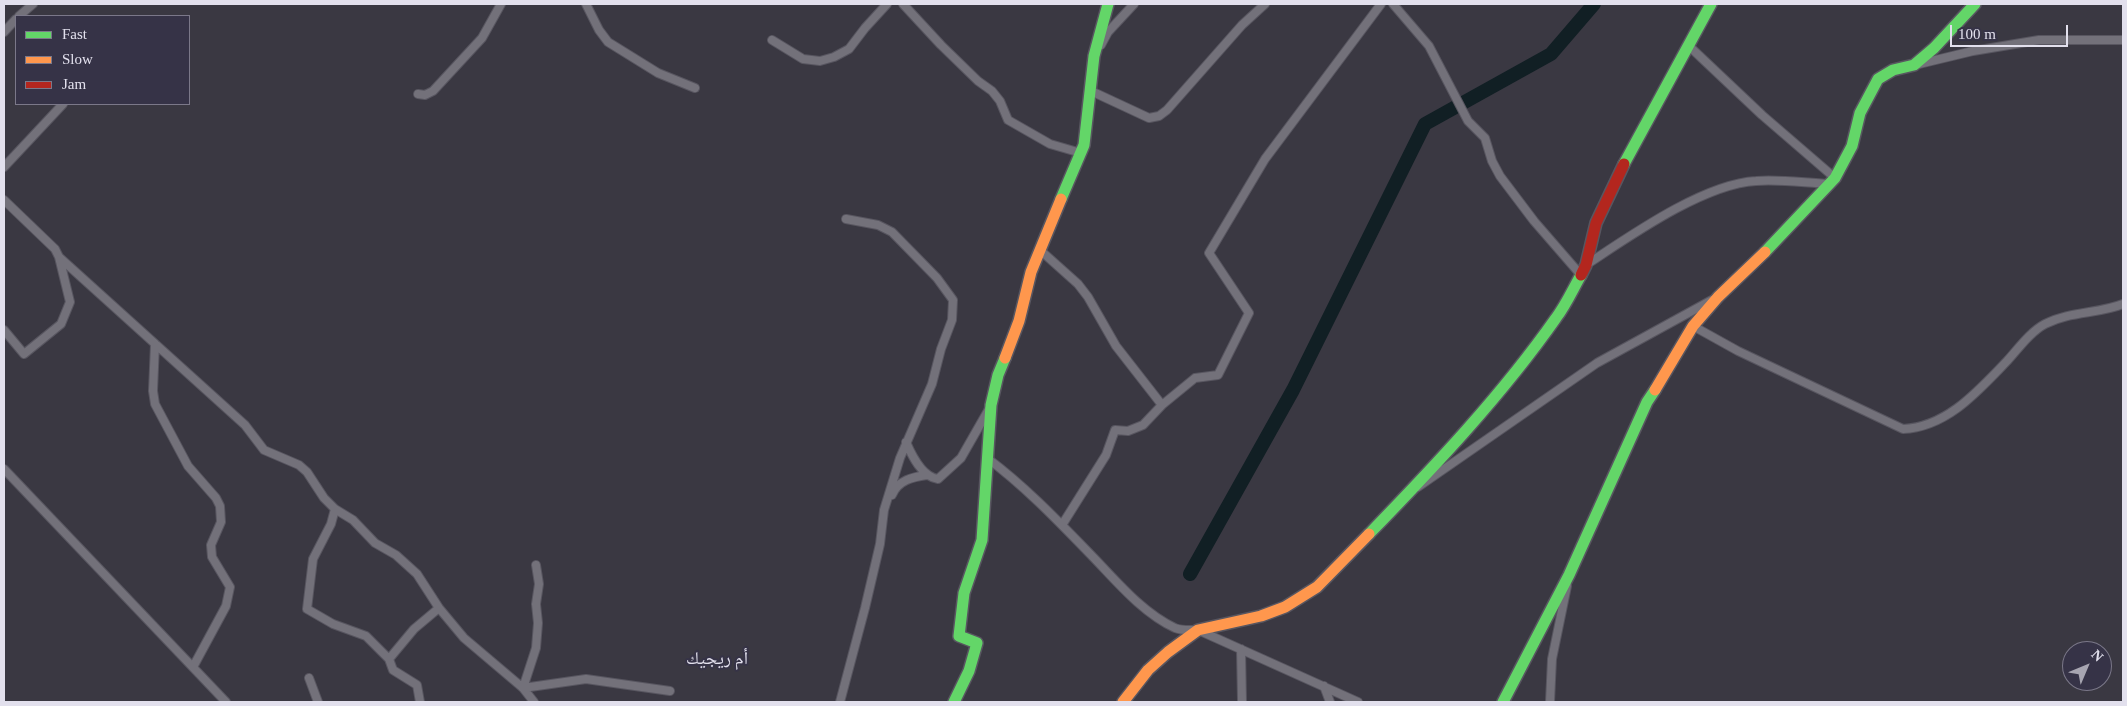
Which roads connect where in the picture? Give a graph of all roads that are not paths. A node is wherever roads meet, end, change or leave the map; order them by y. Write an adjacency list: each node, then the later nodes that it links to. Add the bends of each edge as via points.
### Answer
1 (33, 4): 13 (street)
2 (500, 4): 23 (street, via 482,38 433,91)
3 (586, 4): 21 (street, via 608,42 658,73)
4 (887, 4): 16 (street, via 849,49 834,57 820,61 802,59)
5 (903, 4): 25 (street, via 940,46 992,91 1008,120 1050,144)
6 (1108, 4): 19 (street)
7 (1134, 4): 19 (street, via 1108,32)
8 (1265, 4): 22 (street, via 1159,116 1144,116)
9 (1381, 4): 39 (street, via 1265,159 1209,253 1249,313 1218,375 1195,378)
10 (1392, 4): 32 (street, via 1429,46 1468,121 1485,138 1500,176 1534,221)
11 (1711, 4): 18 (street)
12 (1975, 4): 20 (street)
13 (20, 15)
14 (15, 20): 15 (street)
15 (4, 32)
16 (772, 40)
17 (2123, 40): 20 (street, via 2039,40)
18 (1689, 46): 27 (street); 32 (street, via 1614,181 1596,223)
19 (1094, 56): 22 (street)
20 (1914, 65): 27 (street, via 1894,70 1878,79 1860,113 1852,146)
21 (695, 88)
22 (1091, 91): 25 (street)
23 (418, 94)
24 (62, 105): 26 (street)
25 (1081, 152): 30 (street)
26 (4, 168)
27 (1832, 181): 32 (street, via 1757,181 1710,192 1636,231); 33 (street)
28 (4, 200): 31 (street, via 55,248)
29 (846, 219): 40 (street, via 878,225 892,232 937,278 953,300 952,320 932,384)
30 (1040, 250): 38 (street); 39 (street, via 1078,284 1116,346)
31 (59, 257): 36 (street, via 70,302 60,324 24,354); 37 (street)
32 (1583, 269): 44 (street, via 1557,317 1498,392)
33 (1718, 297): 35 (street); 44 (street, via 1597,363)
34 (2123, 304): 35 (street, via 2070,315 2044,325 1958,408 1938,421 1916,429 1903,429 1738,351)
35 (1693, 326): 49 (street, via 1647,402)
36 (4, 330)
37 (155, 344): 45 (street, via 245,425 264,450 299,465 307,472); 54 (street, via 155,404 188,466 220,506 221,522 211,545 212,556 230,587 226,606)
38 (991, 405): 41 (street); 43 (street, via 961,458 938,478)
39 (1162, 405): 47 (street, via 1143,424 1128,431 1115,430 1106,455)
40 (906, 442): 43 (street); 46 (street)
41 (987, 458): 47 (street, via 1008,473); 64 (street, via 982,540 964,593 959,636 977,643 969,671)
42 (4, 469): 54 (street)
43 (927, 475): 46 (street, via 906,480 897,486)
44 (1409, 493): 51 (street, via 1317,587 1269,613)
45 (335, 509): 50 (street, via 353,520 374,543 396,555 417,574); 53 (street, via 313,559 307,609 332,624 366,636)
46 (884, 510): 63 (street, via 880,544)
47 (1062, 525): 51 (street, via 1126,591 1162,621 1178,629)
48 (536, 565): 57 (street, via 539,584 536,648)
49 (1568, 575): 69 (street); 70 (street, via 1552,659)
50 (439, 608): 53 (street, via 414,629); 57 (street, via 464,638)
51 (1198, 630): 52 (street); 65 (street, via 1148,670)
52 (1240, 649): 56 (street); 66 (street)
53 (389, 659): 61 (street, via 393,670 417,685)
54 (193, 667): 59 (street)
55 (309, 678): 60 (street)
56 (1324, 686): 67 (street); 68 (street)
57 (523, 688): 58 (street, via 586,679); 62 (street)
58 (670, 691)
59 (226, 702)
60 (318, 702)
61 (420, 702)
62 (534, 702)
63 (840, 702)
64 (954, 702)
65 (1123, 702)
66 (1242, 702)
67 (1330, 702)
68 (1358, 702)
69 (1503, 702)
70 (1550, 702)

